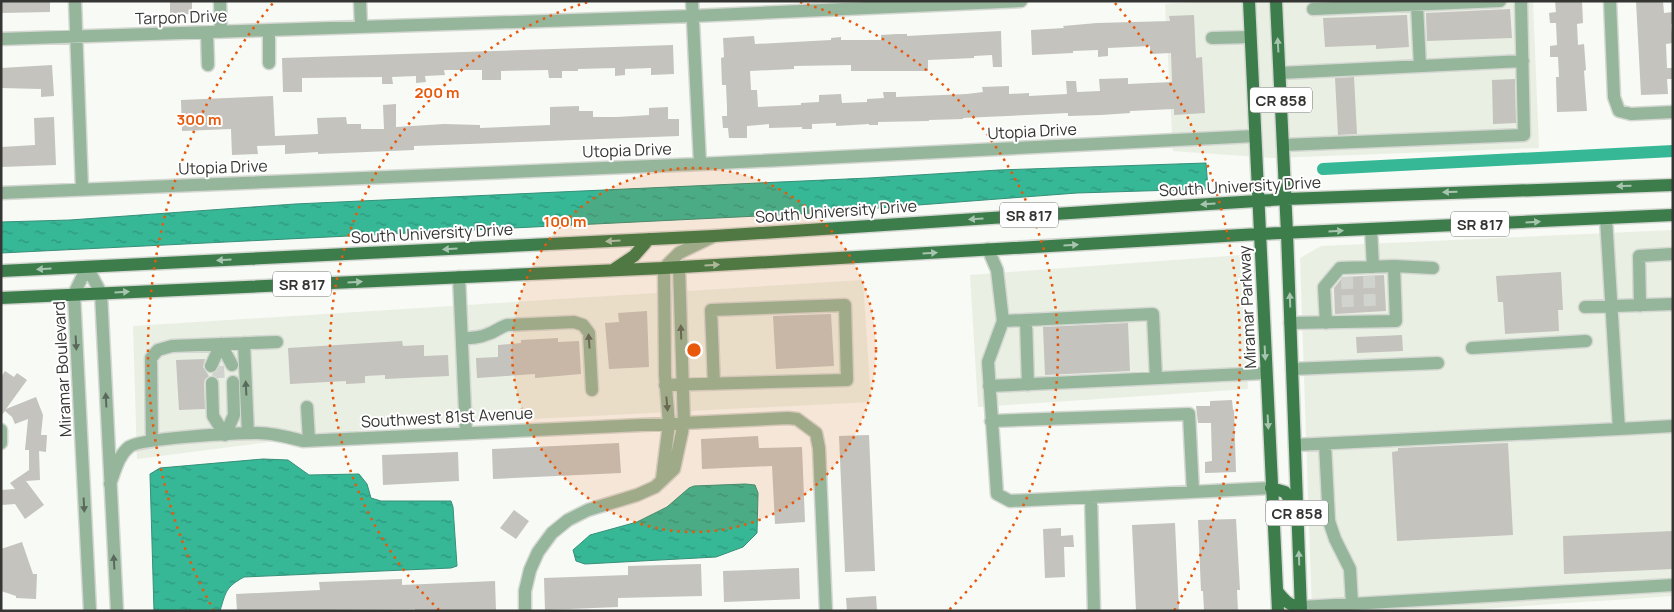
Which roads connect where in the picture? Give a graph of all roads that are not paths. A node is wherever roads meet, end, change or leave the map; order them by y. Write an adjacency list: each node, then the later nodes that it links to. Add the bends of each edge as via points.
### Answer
1 (75, 1): 20 (street)
2 (220, 1): 18 (street)
3 (360, 1): 16 (street)
4 (692, 1): 15 (street)
5 (1021, 1): 11 (street, Tarpon Drive)
6 (1249, 1): 21 (main road, Miramar Parkway / CR 858)
7 (1276, 1): 28 (main road, CR 858, one-way to 7)
8 (1500, 1): 12 (street)
9 (1521, 1): 24 (street)
10 (1610, 1): 29 (street, via 1614,97 1619,111 1631,114)
11 (969, 3): 13 (street, Tarpon Drive)
12 (1417, 4): 14 (street); 27 (street)
13 (832, 6): 15 (street, Tarpon Drive)
14 (1313, 9)
15 (693, 16): 16 (street, Tarpon Drive); 32 (street)
16 (361, 26): 17 (street, Tarpon Drive)
17 (269, 30): 18 (street, Tarpon Drive); 25 (street)
18 (220, 32): 19 (street, Tarpon Drive)
19 (207, 33): 20 (street, Tarpon Drive); 26 (street)
20 (77, 36): 23 (street, Tarpon Drive); 34 (street)
21 (1250, 37): 22 (street); 30 (main road, Miramar Parkway / CR 858)
22 (1212, 38)
23 (1, 39)
24 (1523, 61): 27 (street); 31 (street, via 1524,134)
25 (269, 63)
26 (208, 65)
27 (1420, 66): 28 (street)
28 (1280, 72): 31 (main road, CR 858)
29 (1673, 112)
30 (1254, 136): 32 (street, Utopia Drive); 37 (main road, Miramar Parkway / CR 858)
31 (1283, 145): 36 (main road, CR 858)
32 (700, 164): 34 (street, Utopia Drive)
33 (1673, 185): 36 (main road, South University Drive / SR 817, one-way to 36)
34 (82, 189): 35 (street, Utopia Drive)
35 (1, 193)
36 (1286, 199): 37 (main road, South University Drive / SR 817); 41 (main road, CR 858)
37 (1257, 200): 42 (main road, Miramar Parkway / CR 858); 43 (main road, South University Drive / SR 817, one-way to 43)
38 (1673, 215): 39 (main road, SR 817)
39 (1606, 218): 40 (main road, SR 817, one-way to 39); 60 (street)
40 (1371, 229): 41 (main road, SR 817, one-way to 40); 53 (street)
41 (1287, 233): 42 (main road, SR 817); 66 (main road, CR 858, one-way to 41)
42 (1259, 234): 45 (main road, SR 817, one-way to 42); 76 (main road, Miramar Parkway / CR 858, one-way to 76)
43 (714, 236): 44 (main road, South University Drive / SR 817); 50 (street, via 679,253)
44 (649, 239): 48 (main road, South University Drive / SR 817, one-way to 48); 52 (main road, via 634,256)
45 (988, 249): 49 (main road, SR 817, one-way to 45); 64 (street, via 997,270)
46 (1673, 254): 61 (street, via 1639,256)
47 (1394, 266): 51 (street); 53 (street); 65 (street, via 1396,321 1370,317)
48 (87, 267): 54 (main road, South University Drive / SR 817, one-way to 54); 56 (street); 57 (street, Miramar Boulevard)
49 (679, 267): 50 (main road, SR 817); 79 (street, one-way to 49)
50 (664, 268): 52 (main road, SR 817); 78 (street)
51 (1433, 268)
52 (613, 270): 55 (main road, SR 817)
53 (1370, 270): 65 (street, via 1347,272 1340,268 1324,287)
54 (1, 271)
55 (459, 277): 56 (main road, SR 817, one-way to 55); 67 (street)
56 (101, 293): 57 (main road, SR 817); 100 (street, one-way to 56)
57 (74, 294): 58 (main road, SR 817); 109 (street, Miramar Boulevard, one-way to 109)
58 (1, 298)
59 (1673, 304): 61 (street)
60 (1611, 306): 61 (street); 62 (street); 89 (street)
61 (1640, 306)
62 (1585, 308)
63 (1026, 320): 64 (street); 77 (street, via 1153,314); 81 (street)
64 (1003, 321): 82 (street, via 988,362)
65 (1326, 322): 66 (street)
66 (1290, 323): 75 (main road, CR 858)
67 (462, 338): 83 (street, one-way to 67, via 589,333 574,322 507,325 490,334); 92 (street)
68 (1586, 341): 72 (street)
69 (277, 342): 70 (street)
70 (244, 343): 71 (street); 91 (street, one-way to 70)
71 (221, 344): 74 (street); 94 (street, via 172,346 158,350 151,358)
72 (1472, 348)
73 (1438, 363): 75 (street)
74 (222, 366)
75 (1292, 369): 98 (main road, CR 858)
76 (1266, 374): 77 (street); 101 (main road, Miramar Parkway / CR 858, one-way to 101)
77 (1156, 378): 81 (street)
78 (665, 384): 79 (street); 87 (street, one-way to 87)
79 (683, 384): 80 (street); 86 (street)
80 (714, 384): 80 (street, via 847,380 845,305 711,310)
81 (1028, 385): 82 (street)
82 (989, 386): 85 (street)
83 (592, 390)
84 (307, 407): 95 (street)
85 (991, 421): 102 (street, via 1189,414); 103 (street, via 997,494 1010,502)
86 (684, 423): 87 (street, Southwest 81st Avenue); 99 (street, via 674,468); 112 (street, Southwest 81st Avenue, via 788,418 797,419 816,433)
87 (669, 424): 92 (street, Southwest 81st Avenue); 99 (street)
88 (1673, 426): 89 (street)
89 (1619, 429): 97 (street)
90 (1, 430): 96 (street)
91 (248, 433): 93 (street, Southwest 81st Avenue); 95 (street, Southwest 81st Avenue)
92 (466, 433): 95 (street, Southwest 81st Avenue)
93 (225, 435): 93 (street, via 234,415 222,382 213,416); 94 (street, Southwest 81st Avenue)
94 (152, 440): 100 (street, Southwest 81st Avenue, via 130,446 118,462)
95 (309, 440)
96 (1, 443)
97 (1325, 444): 98 (street); 107 (street, via 1329,521 1350,569)
98 (1295, 445): 104 (main road, CR 858)
99 (662, 479): 111 (street, via 637,495 588,510 568,520 552,534 538,552 530,570 524,591)
100 (110, 484): 110 (street, one-way to 100)
101 (1271, 488): 102 (street); 104 (main road, via 1285,492); 106 (main road, Miramar Parkway / CR 858)
102 (1193, 492): 103 (street)
103 (1091, 497): 113 (street)
104 (1297, 512): 108 (main road, CR 858, one-way to 104)
105 (1673, 585): 107 (street)
106 (1277, 591): 108 (main road, via 1285,601); 114 (main road, Miramar Parkway / CR 858)
107 (1352, 604): 108 (street)
108 (1301, 609)
109 (90, 611)
110 (117, 611)
111 (526, 611)
112 (826, 611)
113 (1094, 611)
114 (1278, 611)

